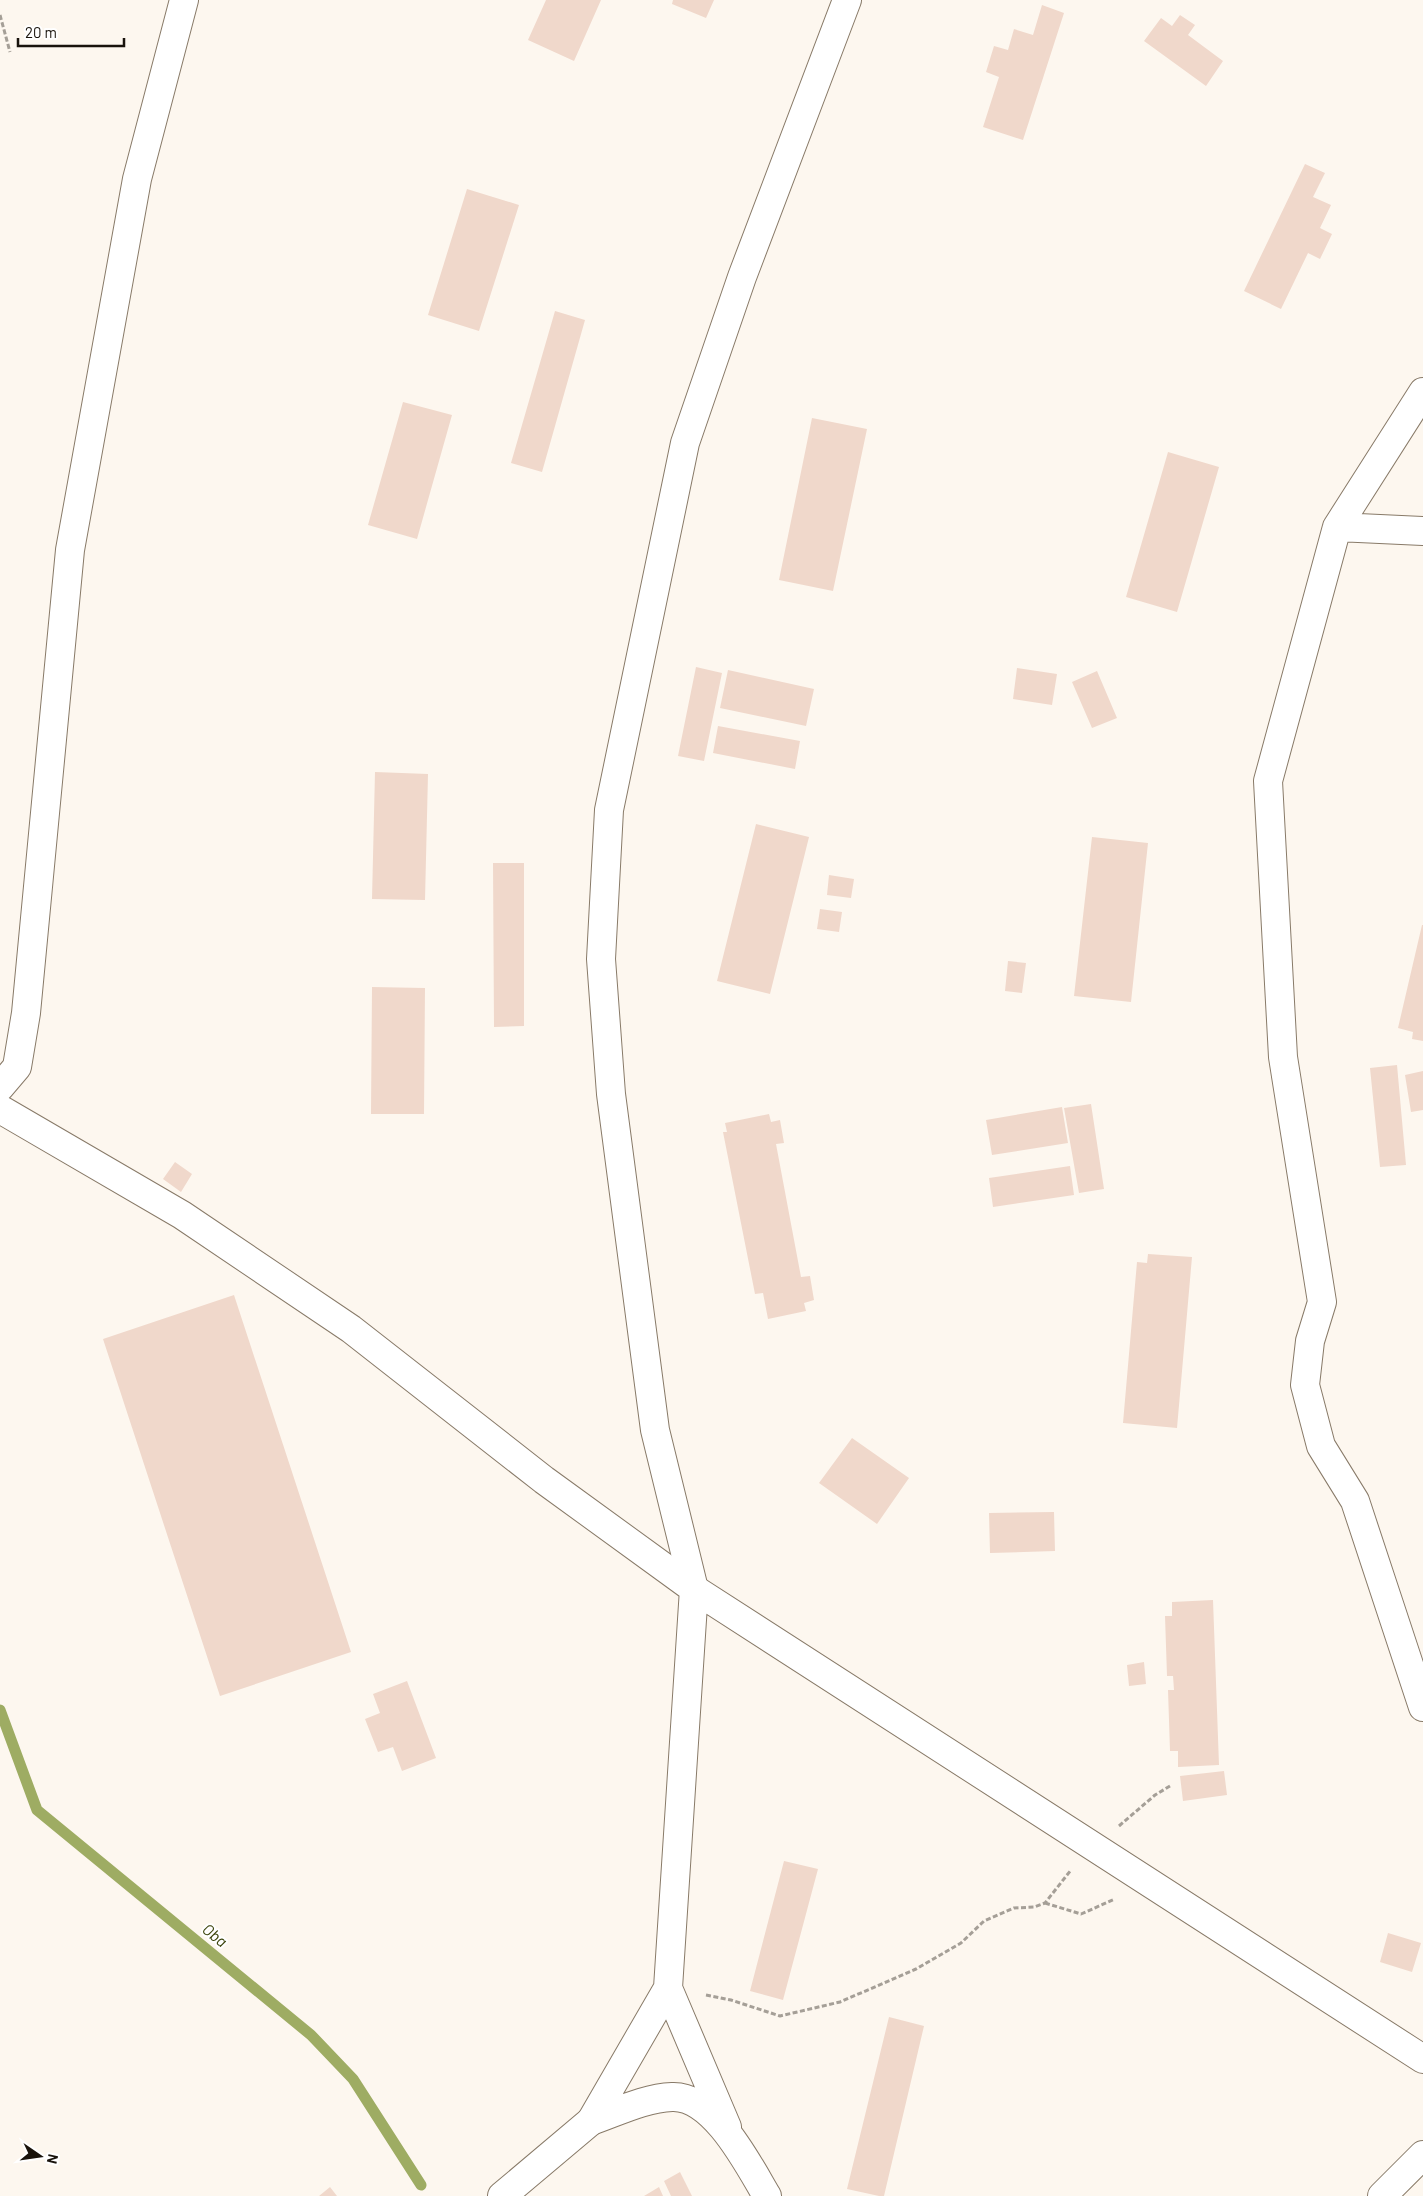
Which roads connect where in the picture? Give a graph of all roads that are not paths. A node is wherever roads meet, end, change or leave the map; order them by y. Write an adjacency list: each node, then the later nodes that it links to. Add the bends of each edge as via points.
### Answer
1 (184, 0): 6 (street, via 137,179 70,550 26,1013 17,1067)
2 (847, 0): 8 (street, via 742,277 686,443 609,810 602,959 611,1094 655,1430)
3 (1423, 392): 4 (street)
4 (1337, 526): 5 (street); 9 (street, via 1268,781 1283,1058 1322,1302 1310,1341 1305,1385 1321,1446 1355,1501)
5 (1423, 531)
6 (0, 1086)
7 (0, 1109): 8 (street, via 182,1215 351,1329 544,1480)
8 (694, 1590): 10 (street); 11 (street)
9 (1423, 1707)
10 (668, 1988): 12 (street); 13 (street)
11 (1423, 2059)
12 (592, 2121): 13 (street, via 655,2099 675,2097 698,2104); 15 (street)
13 (730, 2134): 16 (street)
14 (1423, 2155): 17 (street)
15 (502, 2196)
16 (767, 2196)
17 (1382, 2196)

